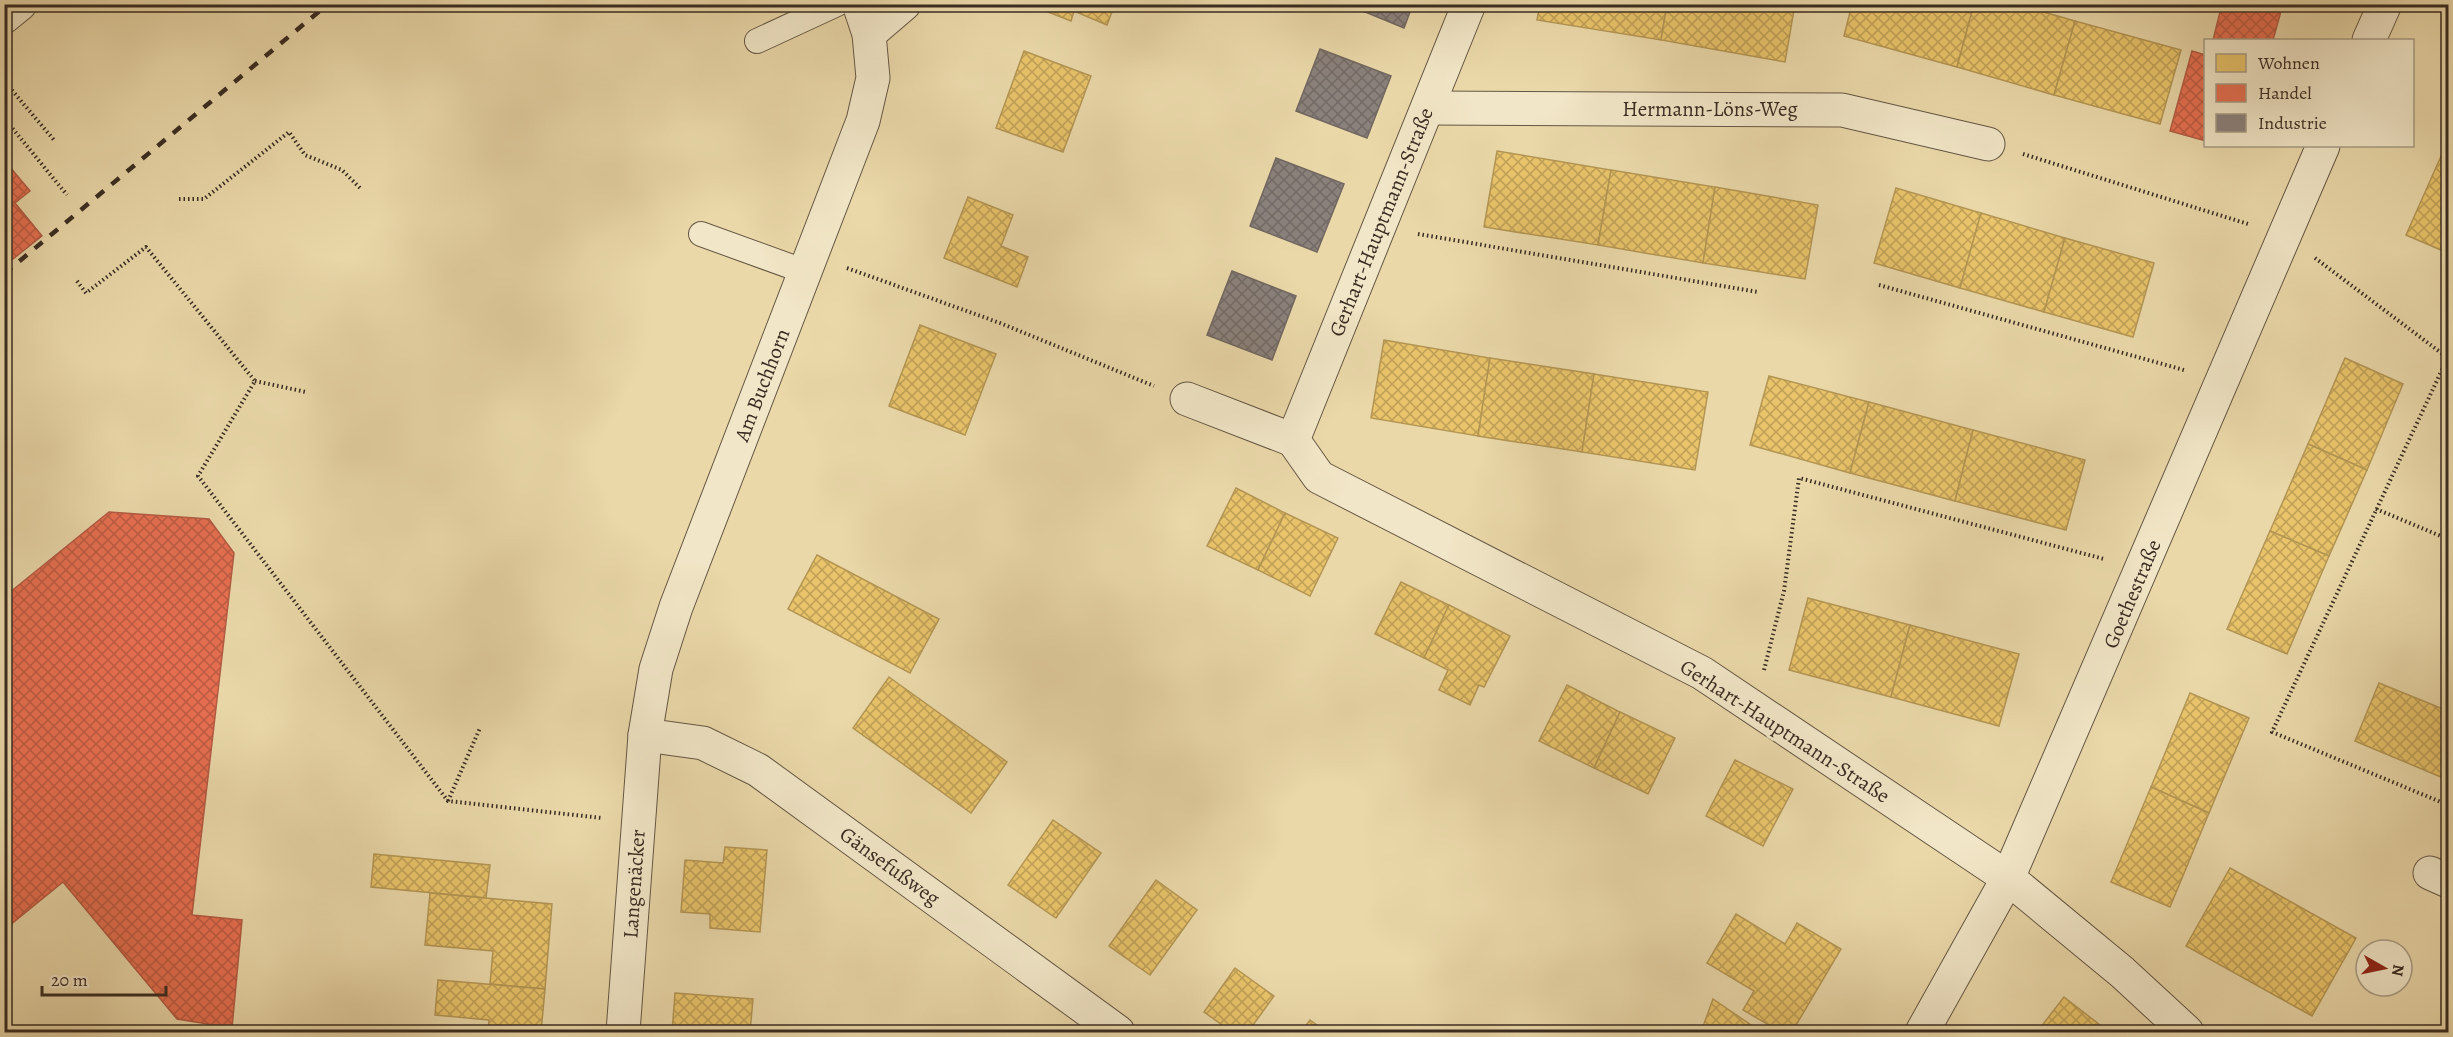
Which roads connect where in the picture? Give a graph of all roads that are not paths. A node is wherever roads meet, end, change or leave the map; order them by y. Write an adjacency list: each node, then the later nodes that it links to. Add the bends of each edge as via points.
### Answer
1 (20, 4): 6 (street)
2 (837, 4): 9 (lane)
3 (904, 4): 7 (street, Am Buchhorn)
4 (1469, 4): 10 (street, Gerhart-Hauptmann-Straße)
5 (2385, 4): 8 (street)
6 (4, 17)
7 (864, 20): 14 (street, Am Buchhorn, via 873,78 863,121)
8 (2369, 39)
9 (757, 41)
10 (1428, 108): 11 (street, Hermann-Löns-Weg, via 1842,110); 16 (street, Gerhart-Hauptmann-Straße)
11 (1988, 144)
12 (2323, 147): 18 (street, Goethestraße)
13 (701, 234): 14 (lane)
14 (810, 264): 17 (street, Am Buchhorn, via 676,607 656,669)
15 (1187, 399): 16 (street)
16 (1293, 440): 18 (street, Gerhart-Hauptmann-Straße, via 1319,477 1702,673)
17 (645, 735): 19 (street, Langenäcker); 20 (street, Gänsefußweg, via 703,744 758,770)
18 (2008, 878): 21 (street, Goethestraße); 22 (street, Gerhart-Hauptmann-Straße, via 2122,972)
19 (623, 1032)
20 (1118, 1032)
21 (1922, 1032)
22 (2187, 1032)

